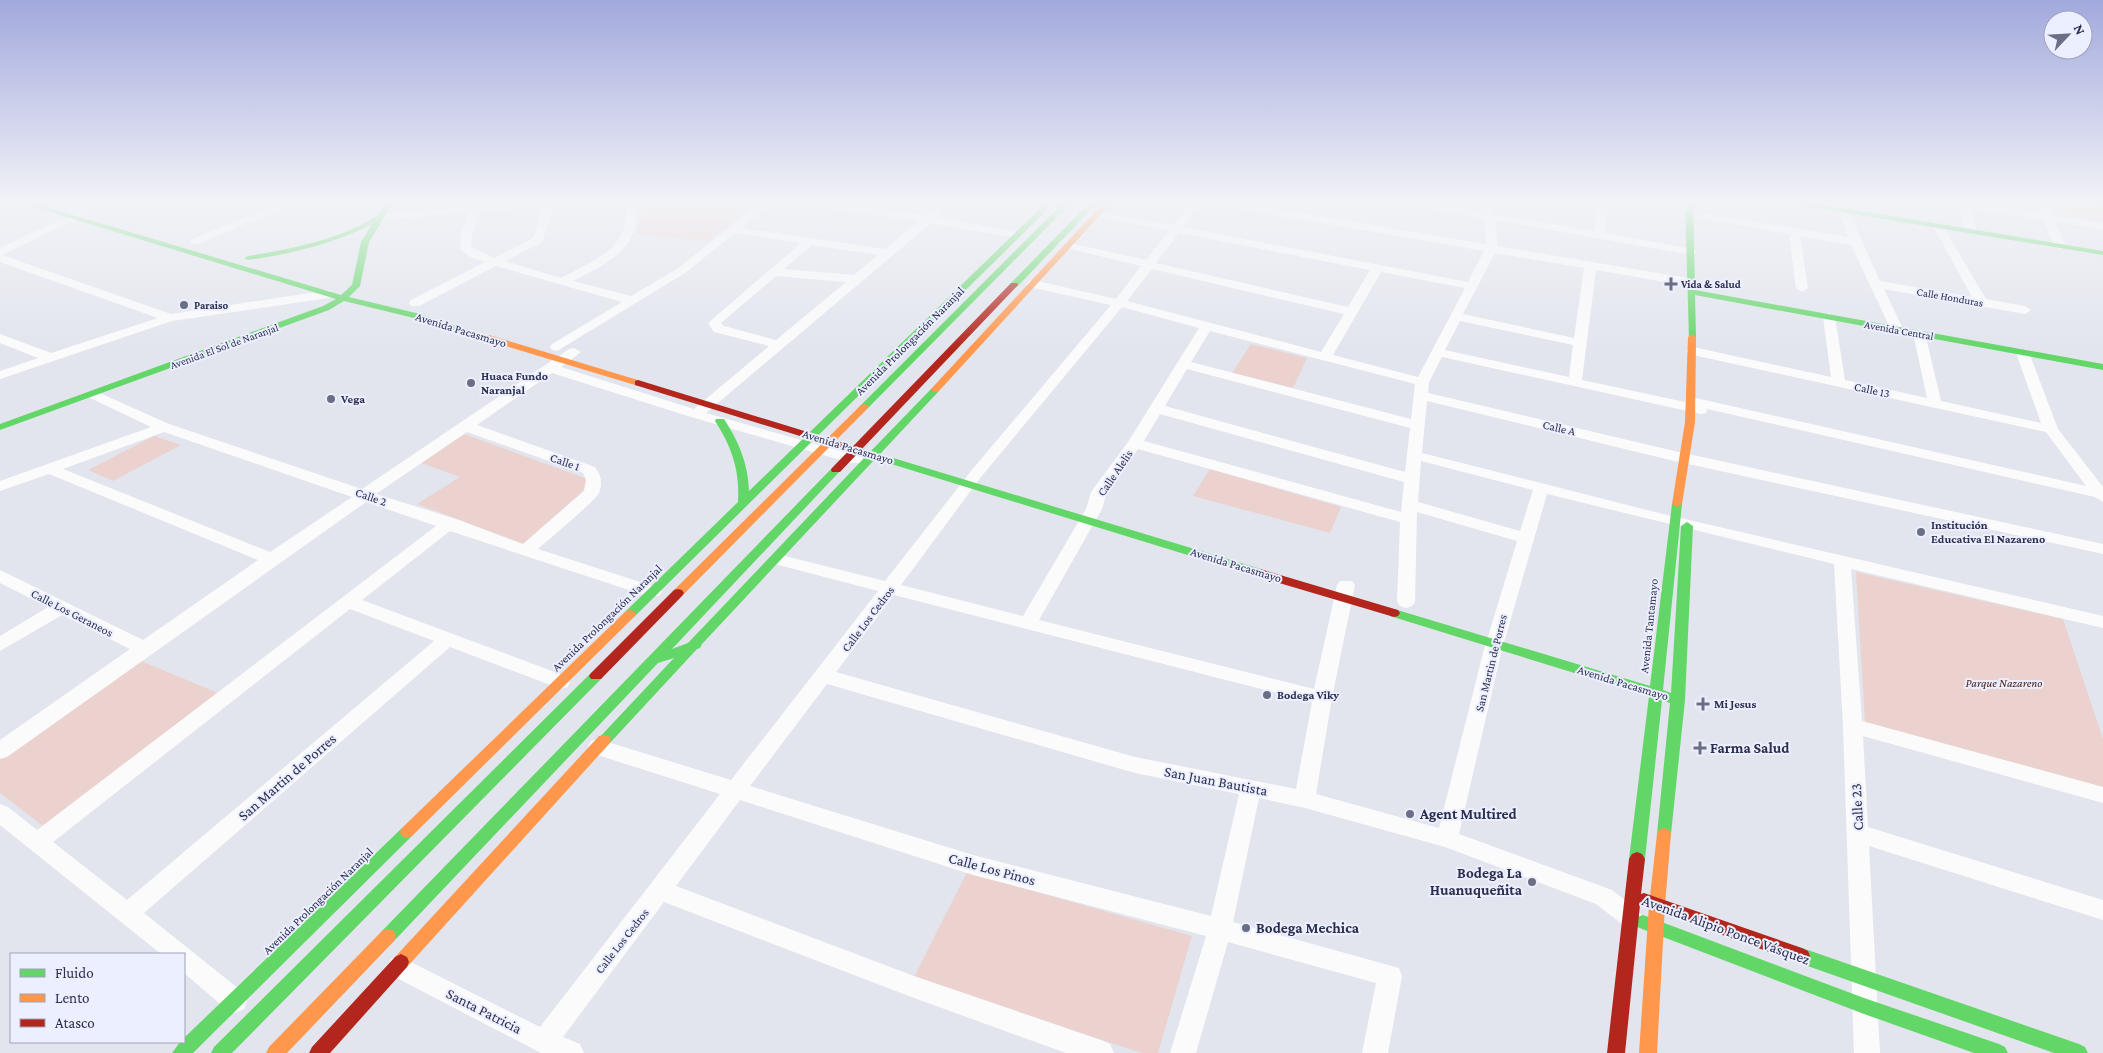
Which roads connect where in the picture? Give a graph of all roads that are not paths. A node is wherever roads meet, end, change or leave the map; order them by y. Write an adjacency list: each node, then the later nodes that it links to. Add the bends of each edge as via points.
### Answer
1 (180, 250): 46 (street, Avenida Pacasmayo)
2 (221, 250): 29 (street)
3 (300, 250): 29 (street)
4 (365, 250): 43 (street)
5 (467, 250): 30 (street)
6 (520, 250): 30 (street)
7 (613, 250): 39 (street)
8 (707, 250): 49 (street)
9 (800, 250): 35 (street)
10 (867, 250): 26 (street)
11 (890, 250): 26 (street)
12 (1001, 250): 61 (street, Avenida Prolongación Naranjal)
13 (1020, 250): 58 (street, Avenida Prolongación Naranjal)
14 (1048, 250): 62 (street)
15 (1066, 250): 40 (street)
16 (1089, 250): 31 (street)
17 (1160, 250): 31 (street, Calle Los Cedros)
18 (1282, 250): 33 (street)
19 (1491, 250): 32 (street); 42 (street)
20 (1681, 250): 25 (street)
21 (1797, 250): 45 (street)
22 (1859, 250): 41 (street)
23 (1952, 250): 51 (street)
24 (2085, 250): 27 (street)
25 (1692, 252): 44 (street, Avenida Tantamayo)
26 (887, 253): 36 (street)
27 (2103, 253)
28 (0, 258): 57 (street)
29 (248, 258): 34 (street)
30 (497, 263): 39 (street); 50 (street)
31 (1149, 263): 52 (street, Calle Los Cedros); 54 (street)
32 (1590, 267): 44 (street); 65 (street)
33 (1376, 268): 42 (street); 54 (street)
34 (288, 269)
35 (773, 272): 36 (street); 66 (street, via 714,323 718,329)
36 (856, 279): 66 (street)
37 (1706, 279): 48 (street)
38 (338, 281): 43 (street)
39 (564, 281): 49 (street)
40 (1033, 284): 52 (street, Calle A); 67 (street)
41 (1875, 284): 51 (street, Calle Honduras); 60 (street)
42 (1471, 286): 55 (street)
43 (360, 287): 47 (street, Avenida El Sol de Naranjal)
44 (1694, 288): 48 (street, Avenida Central); 68 (street, Avenida Tantamayo)
45 (1802, 288)
46 (329, 294): 47 (street, Avenida Pacasmayo); 57 (street)
47 (343, 298): 74 (street, Avenida Pacasmayo, via 417,316); 81 (street, Avenida El Sol de Naranjal, via 312,315)
48 (1707, 300): 56 (street, Avenida Central)
49 (634, 301): 74 (street)
50 (411, 302): 74 (street, Avenida Pacasmayo, via 442,311)
51 (1981, 302): 53 (street, Calle Honduras)
52 (1119, 303): 59 (street, Calle A); 105 (street, Calle Los Cedros)
53 (2025, 310)
54 (1352, 312): 72 (street)
55 (1455, 316): 65 (street); 70 (street)
56 (1829, 317): 60 (street, Avenida Central); 79 (street)
57 (170, 318): 73 (street)
58 (949, 322): 61 (street); 94 (street, Avenida Prolongación Naranjal)
59 (1206, 326): 72 (street, Calle A); 75 (street, Calle Alelis)
60 (1897, 329): 63 (street, Avenida Central)
61 (919, 330): 92 (street, Avenida Prolongación Naranjal)
62 (969, 334): 67 (street); 99 (street)
63 (1919, 334): 71 (street, Avenida Central); 83 (street)
64 (0, 338): 73 (street)
65 (1580, 343): 78 (street)
66 (779, 345): 82 (street)
67 (975, 346): 98 (street)
68 (1700, 350): 79 (street, Calle 13); 84 (street, Avenida Tantamayo)
69 (574, 352): 74 (street); 82 (street, Avenida Pacasmayo)
70 (1437, 352): 78 (street); 80 (street)
71 (2023, 353): 76 (street, Avenida Central); 93 (street)
72 (1325, 357): 80 (street, Calle A)
73 (50, 358): 77 (street)
74 (556, 358): 82 (street, Avenida Pacasmayo); 86 (street, Avenida Pacasmayo); 89 (street)
75 (1183, 364): 85 (street, Calle Alelis); 88 (street)
76 (2103, 367)
77 (0, 375)
78 (1575, 382): 84 (street)
79 (1839, 383): 83 (street, Calle 13)
80 (1421, 389): 88 (street); 101 (street, Calle A)
81 (93, 394): 90 (street, Avenida El Sol de Naranjal); 91 (street, Calle 2)
82 (713, 400): 86 (street); 92 (street, Avenida Pacasmayo); 95 (street, Avenida Pacasmayo)
83 (1935, 404): 93 (street, Calle 13)
84 (1696, 405): 101 (street, Avenida Tantamayo); 101 (street, Avenida Tantamayo); 110 (street)
85 (1156, 408): 96 (street, Calle Alelis); 106 (street)
86 (696, 414): 87 (street, Avenida Pacasmayo)
87 (720, 421): 95 (street, Avenida Pacasmayo); 111 (street, via 742,457 745,480)
88 (1417, 425): 100 (street)
89 (465, 426): 109 (street); 120 (street, Calle 1, via 590,470 594,480 591,493)
90 (0, 427)
91 (164, 427): 104 (street); 109 (street, Calle 2)
92 (821, 428): 94 (street, Avenida Pacasmayo); 95 (street, Avenida Prolongación Naranjal)
93 (2051, 429): 110 (street)
94 (839, 433): 97 (street, Avenida Prolongación Naranjal); 99 (street, Avenida Pacasmayo)
95 (808, 441): 97 (street, Avenida Pacasmayo); 111 (street, Avenida Prolongación Naranjal)
96 (1135, 443): 112 (street, Calle Alelis, via 1099,492); 113 (street)
97 (826, 446): 99 (street, Avenida Pacasmayo); 118 (street, Avenida Prolongación Naranjal)
98 (883, 446): 99 (street, Avenida Pacasmayo); 102 (street); 103 (street, Avenida Pacasmayo)
99 (855, 449): 102 (street, Avenida Pacasmayo); 138 (street)
100 (1414, 455): 106 (street); 108 (street)
101 (1695, 457): 114 (street, Avenida Tantamayo); 119 (street, Calle A)
102 (870, 459): 105 (street, Avenida Pacasmayo); 122 (street)
103 (939, 463)
104 (48, 468): 107 (street); 121 (street)
105 (974, 476): 112 (street, Avenida Pacasmayo); 125 (street, Calle Los Cedros)
106 (1412, 479): 113 (street)
107 (0, 486)
108 (1541, 488): 114 (street); 117 (street, San Martin de Porres)
109 (365, 495): 116 (street, Calle 2); 121 (street)
110 (2102, 496)
111 (743, 504): 115 (street, Avenida Prolongación Naranjal)
112 (1092, 512): 126 (street, Avenida Pacasmayo); 132 (street, Calle Alelis)
113 (1409, 512): 117 (street); 129 (street)
114 (1683, 521): 123 (street); 140 (street, Avenida Tantamayo); 142 (street, Avenida Tantamayo)
115 (725, 522): 118 (street); 127 (street, Avenida Prolongación Naranjal)
116 (450, 523): 120 (street, Calle 2); 128 (street)
117 (1526, 538): 133 (street, San Martin de Porres)
118 (723, 547): 173 (street, Avenida Prolongación Naranjal)
119 (2103, 549)
120 (526, 551): 127 (street, Calle 2)
121 (271, 559): 137 (street)
122 (777, 559): 125 (street); 136 (street)
123 (1842, 561): 131 (street); 146 (street, Calle 23)
124 (0, 576): 130 (street, Calle Los Geraneos)
125 (891, 588): 132 (street); 139 (street, Calle Los Cedros)
126 (1345, 588): 133 (street, Avenida Pacasmayo); 144 (street)
127 (653, 592): 141 (street, Avenida Prolongación Naranjal)
128 (349, 602): 134 (street); 156 (street)
129 (1406, 602)
130 (62, 607): 135 (street); 137 (street, Calle Los Geraneos)
131 (2103, 622)
132 (1028, 623): 144 (street)
133 (1497, 633): 143 (street, Avenida Pacasmayo); 155 (street, San Martin de Porres)
134 (447, 640): 141 (street); 162 (street, San Martin de Porres)
135 (0, 645)
136 (696, 645): 138 (street); 147 (street)
137 (145, 649): 148 (street)
138 (650, 662): 174 (street)
139 (824, 676): 149 (street, San Juan Bautista, via 1135,765); 150 (street, Calle Los Cedros)
140 (1653, 676): 142 (street, Avenida Pacasmayo); 143 (street, Avenida Tantamayo)
141 (561, 682): 169 (street, Avenida Prolongación Naranjal)
142 (1679, 684): 145 (street, Avenida Tantamayo)
143 (1655, 693): 145 (street, Avenida Pacasmayo); 160 (street, Avenida Tantamayo)
144 (1322, 698): 152 (street)
145 (1678, 700): 159 (street, Avenida Tantamayo)
146 (1853, 726): 151 (street); 154 (street, Calle 23)
147 (598, 747): 150 (street, Calle Los Pinos); 167 (street)
148 (0, 751)
149 (1251, 788): 152 (street, San Juan Bautista); 164 (street)
150 (737, 791): 157 (street, Calle Los Cedros); 164 (street, Calle Los Pinos, via 974,865)
151 (2103, 795)
152 (1305, 799): 155 (street, San Juan Bautista)
153 (0, 812): 156 (street)
154 (1858, 833): 161 (street); 168 (street, Calle 23)
155 (1447, 839): 158 (street, San Juan Bautista)
156 (38, 841): 162 (street)
157 (661, 891): 171 (street, Calle Los Cedros); 177 (street, via 914,987)
158 (1604, 898): 160 (street, Avenida Alipio Ponce Vásquez)
159 (1657, 905): 160 (street, Avenida Alipio Ponce Vásquez); 163 (street, Avenida Tantamayo); 168 (street, Avenida Alipio Ponce Vásquez)
160 (1631, 906): 163 (street, Avenida Alipio Ponce Vásquez); 180 (street, Avenida Tantamayo)
161 (2103, 910)
162 (128, 913): 165 (street)
163 (1655, 927): 170 (street, Avenida Alipio Ponce Vásquez); 181 (street, Avenida Tantamayo)
164 (1220, 929): 178 (street); 179 (street, Calle Los Pinos, via 1390,976)
165 (178, 953)
166 (185, 959): 169 (street)
167 (399, 967): 171 (street, Santa Patricia); 175 (street)
168 (1864, 979): 170 (street, Calle 23); 184 (street, Avenida Alipio Ponce Vásquez)
169 (235, 1001): 172 (street, Avenida Prolongación Naranjal)
170 (1864, 1006): 182 (street, Calle 23); 183 (street, Avenida Alipio Ponce Vásquez)
171 (544, 1042): 176 (street, Santa Patricia)
172 (181, 1053)
173 (220, 1053)
174 (275, 1053)
175 (318, 1053)
176 (571, 1053)
177 (1101, 1053)
178 (1183, 1053)
179 (1375, 1053)
180 (1616, 1053)
181 (1648, 1053)
182 (1867, 1053)
183 (1999, 1053)
184 (2079, 1053)

